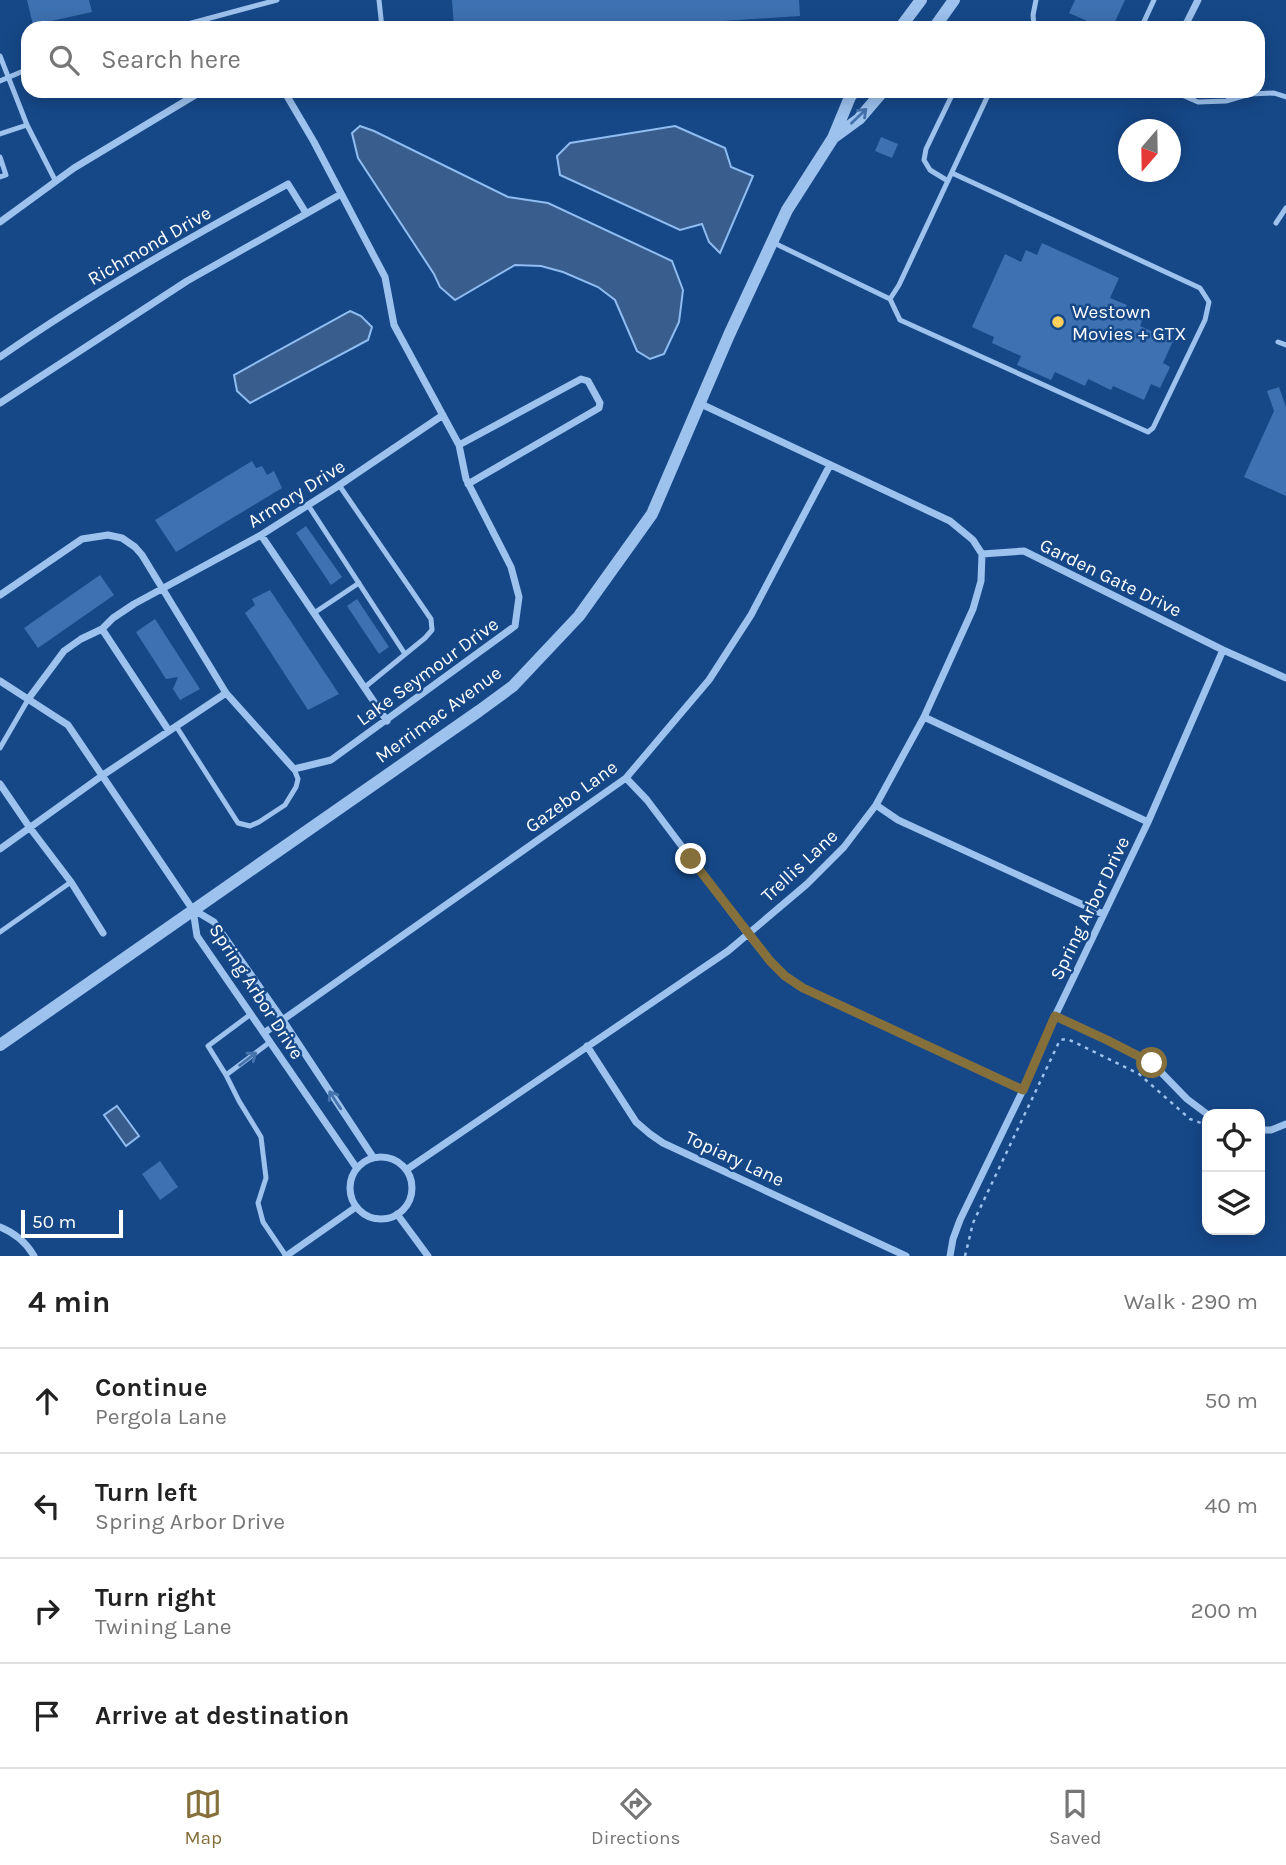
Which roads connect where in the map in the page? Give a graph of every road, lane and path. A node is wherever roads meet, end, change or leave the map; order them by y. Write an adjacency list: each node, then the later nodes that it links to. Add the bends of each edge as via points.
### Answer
1 (277, 0): 8 (lane)
2 (379, 0): 9 (lane)
3 (921, 0): 10 (street)
4 (954, 0): 11 (street)
5 (1036, 0): 12 (lane)
6 (1154, 0): 13 (lane)
7 (1198, 0): 14 (street)
8 (199, 21)
9 (381, 21)
10 (905, 21)
11 (939, 21)
12 (1034, 21)
13 (1145, 21)
14 (1188, 21)
15 (0, 56): 17 (lane)
16 (21, 72): 17 (lane)
17 (8, 77): 18 (lane); 29 (lane)
18 (0, 81)
19 (1265, 93): 20 (lane)
20 (1286, 97)
21 (190, 98): 36 (street)
22 (288, 98): 37 (street, Lake Seymour Drive)
23 (850, 98): 31 (street, Merrimac Avenue)
24 (877, 98): 31 (street, Merrimac Avenue, one-way to 24)
25 (951, 98): 35 (lane, via 925,160 930,170)
26 (987, 98): 33 (lane)
27 (1189, 98): 28 (lane, via 1198,102)
28 (1238, 98)
29 (27, 125): 30 (lane); 36 (lane)
30 (0, 134)
31 (833, 138): 42 (street, Merrimac Avenue)
32 (0, 157): 34 (lane, via 6,175)
33 (952, 173): 35 (lane); 43 (lane, via 1200,288 1209,302 1205,320 1153,428 1148,432 900,320)
34 (0, 177)
35 (948, 181): 43 (lane)
36 (55, 182): 40 (street)
37 (341, 194): 39 (street); 49 (street, Lake Seymour Drive, via 385,278 394,325)
38 (1286, 208): 41 (lane)
39 (306, 213): 46 (street, Richmond Drive, via 288,184 195,234); 47 (street, via 187,281)
40 (0, 222)
41 (1276, 223)
42 (772, 242): 43 (lane); 48 (street, Merrimac Avenue)
43 (890, 299)
44 (1278, 342): 45 (lane)
45 (1286, 345)
46 (0, 357)
47 (0, 403)
48 (701, 404): 51 (street); 82 (street, Merrimac Avenue, via 652,514 579,616 513,686)
49 (443, 415): 50 (street, Lake Seymour Drive); 53 (street, Armory Drive)
50 (459, 445): 52 (street, Lake Seymour Drive); 52 (street, via 581,379 588,381 600,403 599,408)
51 (830, 465): 56 (street, via 950,521); 75 (street, Gazebo Lane, via 744,626 709,680)
52 (468, 484): 70 (street, Lake Seymour Drive, via 511,567 519,597 515,626)
53 (339, 485): 54 (street, Armory Drive); 63 (lane, via 431,619 432,630)
54 (308, 505): 55 (street, Armory Drive); 57 (lane)
55 (261, 534): 58 (street, Armory Drive); 60 (street)
56 (982, 554): 62 (street, Garden Gate Drive, via 1024,551); 69 (street, Trellis Lane, via 973,609)
57 (359, 583): 60 (lane); 63 (lane)
58 (161, 589): 59 (street, via 135,547 108,535 82,539); 61 (street, Armory Drive); 67 (street)
59 (0, 596)
60 (314, 613): 66 (street)
61 (102, 629): 68 (street, Armory Drive, via 64,651); 71 (street)
62 (1223, 650): 64 (street, Garden Gate Drive); 78 (street, Spring Arbor Drive)
63 (405, 654): 66 (lane)
64 (1286, 678)
65 (0, 681): 68 (street)
66 (365, 687): 70 (street)
67 (226, 693): 71 (street); 73 (street)
68 (29, 698): 72 (lane); 74 (street, via 68,725)
69 (924, 717): 77 (street, Trellis Lane); 78 (street)
70 (387, 721): 73 (street, Lake Seymour Drive, via 331,760)
71 (173, 729): 73 (lane, via 239,823 250,826 285,804 296,787); 74 (street)
72 (0, 748)
73 (294, 769)
74 (103, 775): 79 (street); 82 (street)
75 (626, 778): 86 (street); 89 (street, Gazebo Lane)
76 (0, 784): 79 (street)
77 (876, 805): 83 (street, via 898,820); 86 (street, Trellis Lane, via 844,847 807,884)
78 (1148, 822): 83 (street, Spring Arbor Drive)
79 (30, 828): 80 (street); 81 (street)
80 (0, 849)
81 (71, 882): 84 (lane); 85 (street)
82 (193, 910): 87 (street, Spring Arbor Drive, via 197,936); 89 (street, Spring Arbor Drive, via 214,922); 92 (street, Merrimac Avenue)
83 (1103, 914): 88 (street, Spring Arbor Drive)
84 (0, 932)
85 (103, 933)
86 (747, 933): 93 (street, Trellis Lane, via 728,951); 95 (street, via 785,976 803,988)
87 (251, 1014): 90 (street, Spring Arbor Drive); 94 (lane, via 208,1046)
88 (1055, 1016): 95 (street, Spring Arbor Drive); 96 (street, via 1152,1063)
89 (282, 1019): 90 (street, Gazebo Lane); 100 (street, Spring Arbor Drive, one-way to 89)
90 (264, 1032): 91 (street, Spring Arbor Drive)
91 (271, 1042): 94 (lane, one-way to 91); 101 (street, Spring Arbor Drive)
92 (1, 1043)
93 (587, 1046): 102 (street, Trellis Lane); 109 (street, Topiary Lane, via 636,1122 663,1143)
94 (226, 1076): 107 (lane, via 261,1137 266,1178 258,1203 262,1222)
95 (1023, 1090): 110 (street, Spring Arbor Drive, via 960,1220)
96 (1202, 1110)
97 (1202, 1123): 111 (path, via 1190,1119 1139,1074 1074,1042 1060,1040 972,1223)
98 (1286, 1124): 99 (street)
99 (1265, 1130)
100 (373, 1157): 101 (street); 102 (street, via 391,1158)
101 (356, 1167): 103 (street, via 349,1183)
102 (406, 1170): 104 (street, via 411,1179 410,1199)
103 (356, 1208): 104 (street, via 380,1219); 107 (street)
104 (397, 1214): 108 (street)
105 (0, 1227): 106 (street, via 28,1245)
106 (34, 1256)
107 (286, 1256)
108 (428, 1256)
109 (906, 1256)
110 (950, 1256)
111 (965, 1256)

